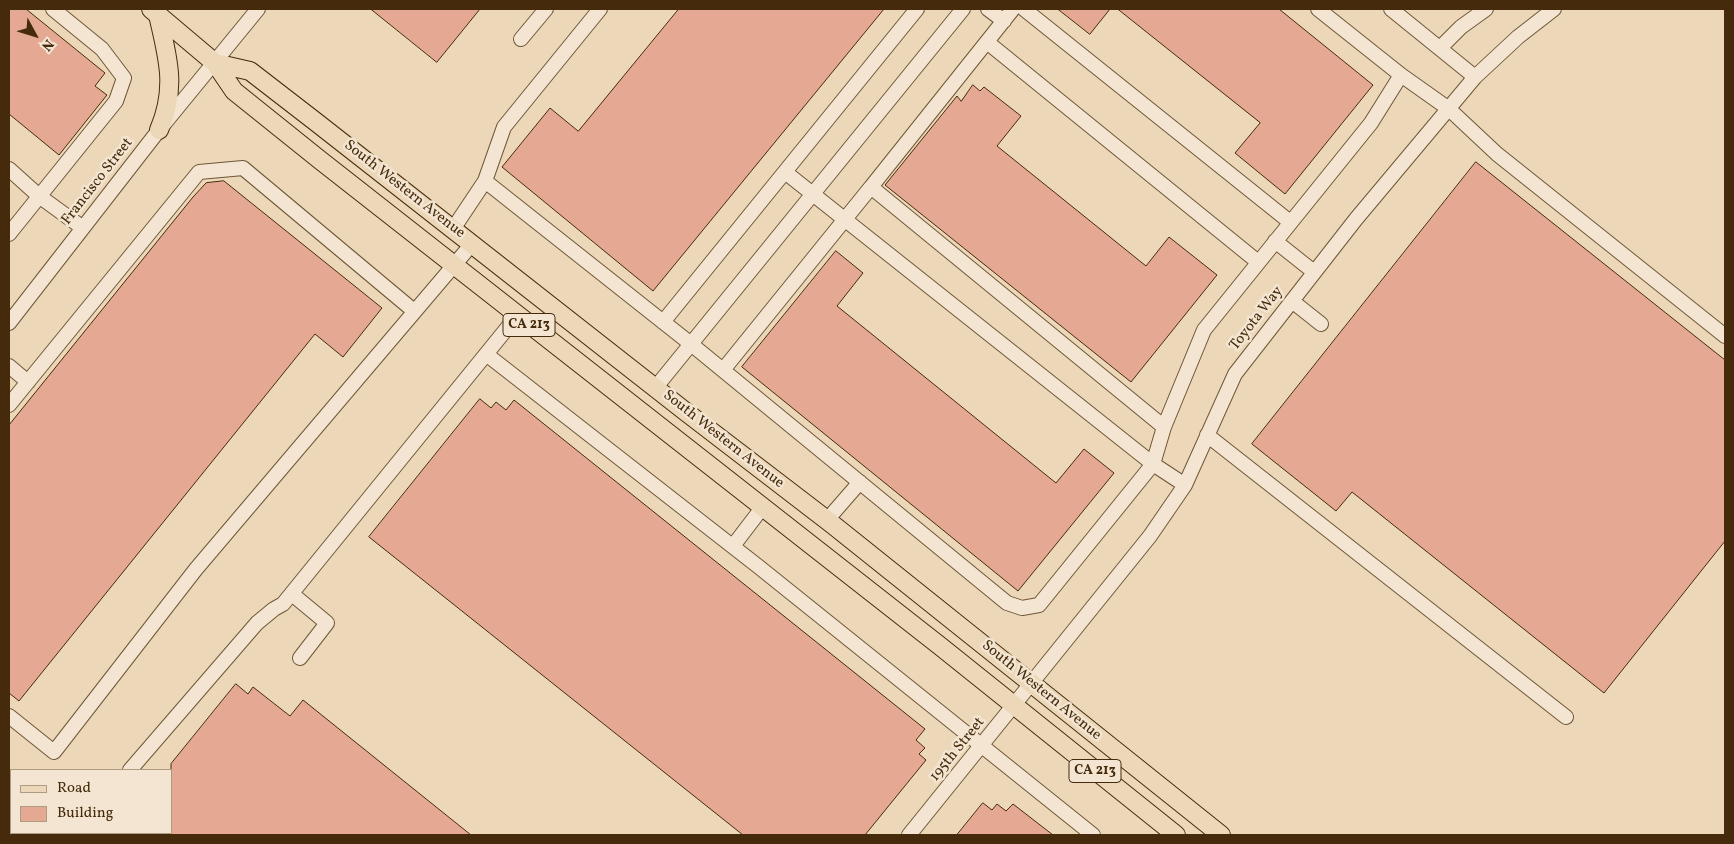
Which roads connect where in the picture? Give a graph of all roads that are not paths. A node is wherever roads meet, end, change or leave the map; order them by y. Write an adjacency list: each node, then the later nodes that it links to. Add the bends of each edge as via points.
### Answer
1 (53, 9): 29 (street, via 102,49 124,78 116,101)
2 (258, 9): 19 (street, Francisco Street)
3 (546, 9): 16 (street)
4 (600, 9): 26 (street, via 504,127)
5 (917, 9): 25 (street)
6 (963, 9): 28 (street)
7 (988, 9): 15 (street)
8 (1013, 9): 15 (street)
9 (1024, 9): 31 (street)
10 (1318, 9): 20 (street)
11 (1391, 9): 18 (street)
12 (1486, 9): 18 (street)
13 (1554, 9): 21 (street, Toyota Way)
14 (154, 12): 19 (main road, South Western Avenue / CA 213); 23 (main road, via 170,69 168,107)
15 (1004, 21): 17 (street)
16 (520, 39)
17 (986, 42): 27 (street); 37 (street)
18 (1440, 48): 21 (street)
19 (215, 63): 23 (street, Francisco Street); 33 (main road, South Western Avenue / CA 213, via 250,71); 38 (main road, South Western Avenue / CA 213, via 234,91)
20 (1401, 75): 22 (street); 31 (street, via 1371,124)
21 (1476, 76): 22 (street, Toyota Way)
22 (1449, 109): 39 (street, Toyota Way); 46 (street, via 1499,156)
23 (160, 130): 32 (street, Francisco Street)
24 (9, 169): 29 (street)
25 (785, 172): 28 (street); 43 (street)
26 (485, 181): 33 (street); 43 (street)
27 (871, 188): 30 (street); 54 (street)
28 (813, 194): 30 (street); 47 (street)
29 (40, 196): 32 (street); 34 (street)
30 (844, 220): 50 (street); 56 (street)
31 (1290, 222): 35 (street)
32 (83, 228): 44 (street, Francisco Street)
33 (453, 229): 36 (main road, South Western Avenue / CA 213)
34 (9, 234)
35 (1275, 240): 37 (street); 39 (street)
36 (472, 244): 38 (street); 52 (main road, South Western Avenue / CA 213)
37 (1258, 262): 54 (street, via 1204,330)
38 (453, 265): 41 (street); 42 (main road, South Western Avenue / CA 213)
39 (1314, 272): 40 (street, Toyota Way)
40 (1292, 301): 45 (street); 55 (street, Toyota Way, via 1235,374)
41 (414, 311): 51 (street, via 243,168 199,172); 66 (street, via 196,569 54,752)
42 (517, 316): 48 (street); 59 (main road, South Western Avenue / CA 213)
43 (663, 322): 47 (street)
44 (9, 323)
45 (1321, 324)
46 (1725, 336)
47 (691, 344): 50 (street); 52 (street)
48 (486, 354): 61 (street); 62 (street)
49 (9, 366): 51 (street)
50 (723, 370): 57 (street)
51 (28, 382): 53 (street)
52 (656, 387): 60 (main road, South Western Avenue / CA 213)
53 (9, 405)
54 (1164, 428): 56 (street)
55 (1207, 434): 58 (street, Toyota Way); 67 (street)
56 (1154, 464): 57 (street, via 1039,604 1022,608 1007,603); 58 (street)
57 (860, 482): 60 (street)
58 (1185, 485): 64 (street, Toyota Way, via 1150,536)
59 (762, 508): 61 (street); 65 (main road, South Western Avenue / CA 213)
60 (827, 520): 64 (main road, South Western Avenue / CA 213)
61 (733, 546): 68 (street)
62 (292, 594): 63 (street, via 327,623); 69 (street, via 257,623)
63 (300, 658)
64 (1032, 684): 65 (street, 195th Street); 73 (main road, South Western Avenue / CA 213)
65 (1014, 707): 68 (street, 195th Street); 72 (main road, South Western Avenue / CA 213)
66 (9, 716)
67 (1566, 717)
68 (981, 747): 70 (street, 195th Street); 71 (street)
69 (131, 769)
70 (909, 835)
71 (1093, 835)
72 (1176, 835)
73 (1221, 835)

